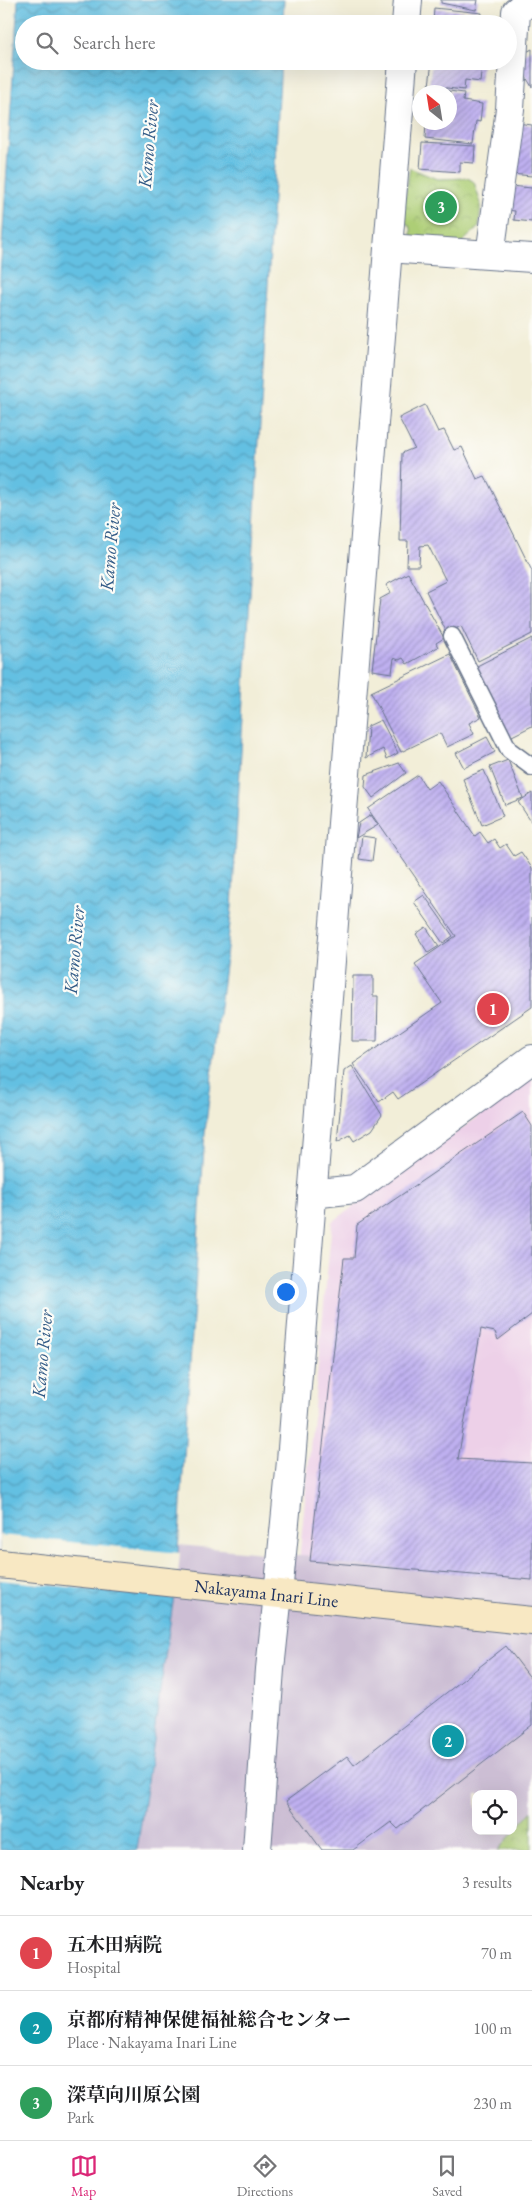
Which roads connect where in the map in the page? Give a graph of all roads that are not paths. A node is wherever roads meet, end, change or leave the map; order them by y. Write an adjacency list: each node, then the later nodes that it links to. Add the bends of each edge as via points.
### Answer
1 (408, 0): 3 (street)
2 (530, 0): 4 (street)
3 (407, 15)
4 (516, 15)
5 (517, 32): 7 (street)
6 (402, 70): 8 (street)
7 (521, 110): 9 (street)
8 (388, 248): 9 (street); 14 (street)
9 (490, 255): 10 (street)
10 (532, 258)
11 (452, 636): 12 (lane, via 509,750)
12 (532, 767)
13 (532, 1059): 14 (street, via 355,1188)
14 (312, 1194): 16 (street, via 291,1461)
15 (0, 1564): 16 (main road, Nakayama Inari Line)
16 (266, 1592): 17 (main road, Nakayama Inari Line); 18 (street, via 270,1669)
17 (532, 1621)
18 (257, 1850)

